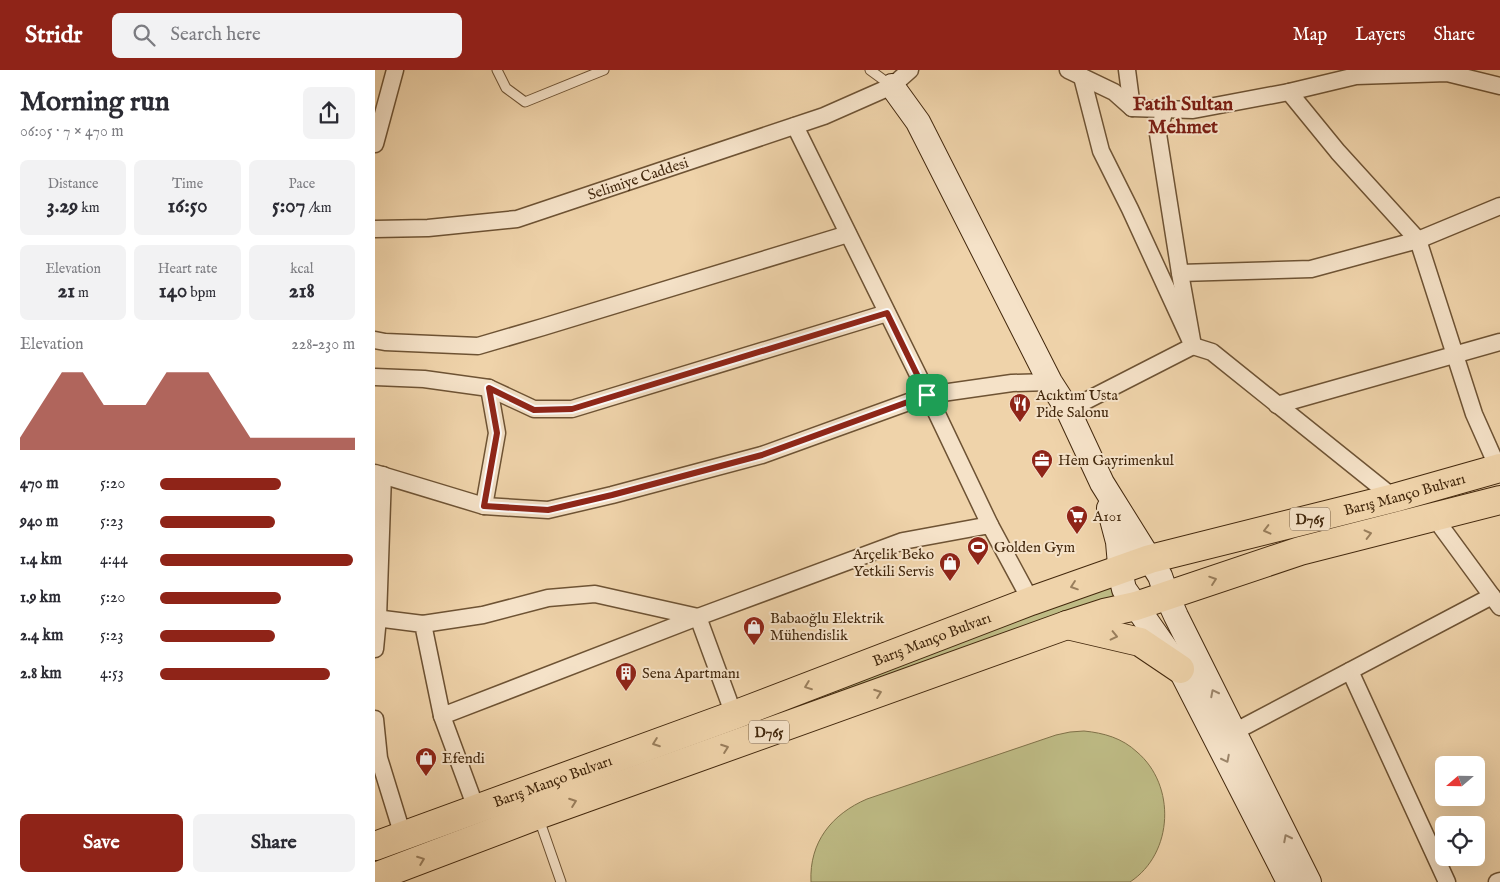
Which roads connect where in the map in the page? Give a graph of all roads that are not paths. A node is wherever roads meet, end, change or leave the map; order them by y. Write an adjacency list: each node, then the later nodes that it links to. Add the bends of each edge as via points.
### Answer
1 (395, 70): 15 (street)
2 (497, 70): 3 (lane, via 506,88 525,102)
3 (604, 70)
4 (869, 70): 9 (lane)
5 (910, 70): 9 (street, Selimiye Caddesi)
6 (1127, 70): 12 (street)
7 (1075, 73): 12 (street, via 1114,92); 24 (street, via 1101,151)
8 (1356, 73): 10 (street, via 1447,73); 11 (street)
9 (885, 78): 14 (street, Selimiye Caddesi, via 824,116); 27 (street, via 918,122)
10 (1500, 86)
11 (1289, 92): 13 (street, via 1193,110); 19 (street)
12 (1132, 108): 13 (street)
13 (1165, 109): 20 (street, via 1158,134)
14 (795, 126): 17 (street, Selimiye Caddesi, via 517,219 428,228); 18 (street)
15 (375, 144)
16 (1500, 206): 19 (street)
17 (375, 229)
18 (848, 234): 21 (street); 22 (street, via 478,346)
19 (1418, 240): 20 (street, via 1311,270); 25 (street)
20 (1180, 273): 24 (street)
21 (887, 313): 28 (street, via 572,409 534,410); 29 (street)
22 (375, 340)
23 (1500, 342): 25 (street)
24 (1193, 346): 30 (street, via 1212,352); 31 (street)
25 (1455, 355): 30 (street); 32 (street, via 1474,414)
26 (375, 377): 28 (street, via 424,379)
27 (1050, 382): 29 (street, via 1012,383); 31 (street)
28 (489, 388): 37 (street, via 497,433)
29 (927, 395): 37 (street, via 762,455 612,495 548,510); 39 (street)
30 (1277, 405): 35 (street)
31 (1068, 410): 34 (street)
32 (1499, 468): 35 (highway, Barış Manço Bulvarı / D765)
33 (379, 474): 37 (street); 47 (street)
34 (1102, 483): 40 (street); 41 (street, via 1118,542)
35 (1394, 498): 40 (highway, Barış Manço Bulvarı / D765, one-way to 40)
36 (1500, 500): 38 (highway, Barış Manço Bulvarı / D765)
37 (484, 506)
38 (1434, 517): 42 (highway, Barış Manço Bulvarı / D765, one-way to 38, via 1300,551); 44 (street)
39 (990, 525): 43 (street); 46 (street, via 903,541)
40 (1150, 559): 41 (highway, Barış Manço Bulvarı / D765); 42 (street)
41 (1120, 570): 43 (highway, Barış Manço Bulvarı / D765, one-way to 43); 45 (street, via 1124,589)
42 (1167, 596): 45 (highway, Barış Manço Bulvarı / D765); 56 (street, one-way to 42)
43 (1031, 601): 53 (highway, Barış Manço Bulvarı / D765, one-way to 53)
44 (1496, 602): 52 (street)
45 (1136, 606): 49 (highway, Barış Manço Bulvarı / D765); 51 (street)
46 (698, 617): 48 (street, via 595,594 548,598 483,615); 53 (street); 54 (street)
47 (376, 618): 48 (street); 50 (street)
48 (423, 624): 54 (street)
49 (1067, 625): 51 (highway, one-way to 51, via 1140,642); 58 (highway, Barış Manço Bulvarı / D765, one-way to 49)
50 (375, 649)
51 (1180, 669): 63 (street, one-way to 63)
52 (1350, 671): 56 (street); 65 (street)
53 (734, 715): 57 (highway, Barış Manço Bulvarı / D765, one-way to 57)
54 (441, 716): 57 (street)
55 (375, 719): 59 (street, via 379,758)
56 (1234, 732): 64 (street, one-way to 56)
57 (476, 808): 59 (highway, Barış Manço Bulvarı / D765)
58 (538, 815): 61 (highway, Barış Manço Bulvarı / D765, one-way to 58); 62 (lane)
59 (403, 836): 60 (highway, Barış Manço Bulvarı / D765)
60 (375, 846)
61 (375, 877)
62 (561, 882)
63 (1289, 882)
64 (1309, 882)
65 (1447, 882)

